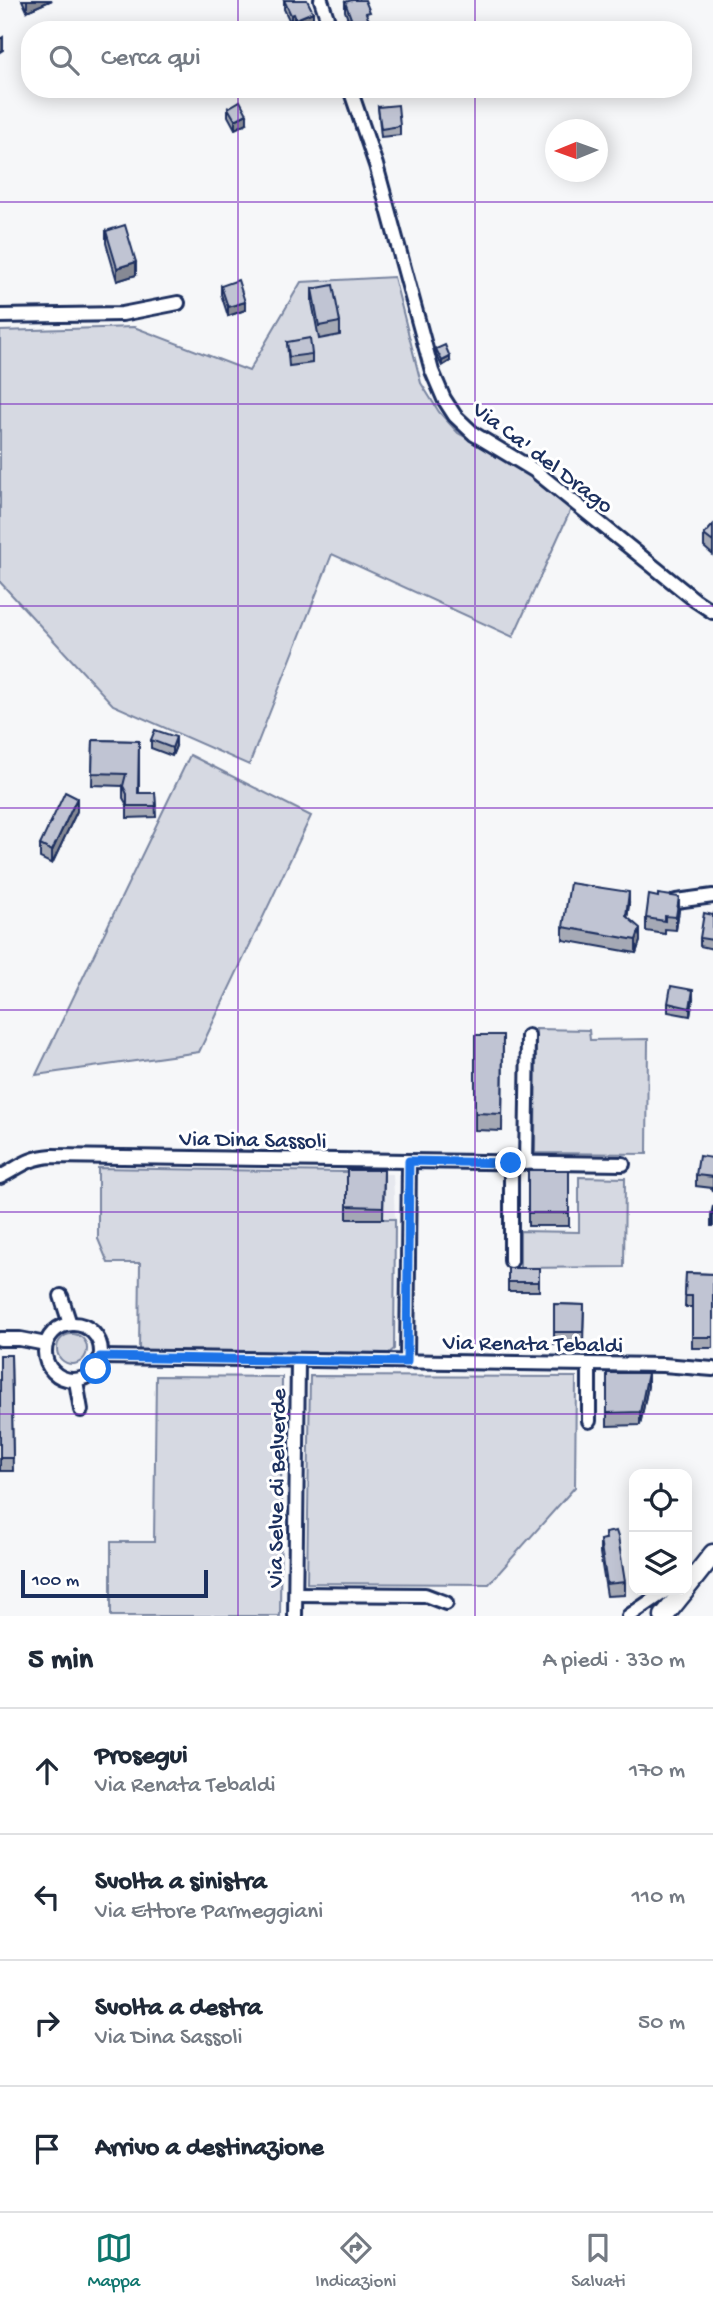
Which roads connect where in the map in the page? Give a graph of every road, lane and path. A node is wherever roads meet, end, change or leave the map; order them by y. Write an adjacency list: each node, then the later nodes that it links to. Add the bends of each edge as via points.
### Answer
1 (326, 2): 2 (street)
2 (329, 21)
3 (353, 98): 6 (street, Via Ca' del Drago, via 432,371 455,416 474,434 534,470)
4 (178, 303): 5 (street, via 122,314)
5 (0, 316)
6 (713, 612)
7 (713, 896): 8 (street)
8 (676, 901)
9 (528, 1036): 12 (street)
10 (409, 1161): 11 (street, Via Dina Sassoli); 14 (street, Via Dina Sassoli, via 52,1156 35,1157); 22 (street)
11 (511, 1163): 12 (street, Via Dina Sassoli); 15 (street)
12 (526, 1163): 13 (street, Via Dina Sassoli)
13 (623, 1164)
14 (0, 1177)
15 (511, 1261)
16 (61, 1296): 17 (street)
17 (70, 1324): 19 (street, via 55,1331); 20 (street, via 90,1330 97,1338)
18 (0, 1339): 19 (street)
19 (46, 1344): 25 (street, via 48,1366 65,1380)
20 (100, 1357): 21 (street, Via Renata Tebaldi); 25 (street, via 96,1369)
21 (298, 1361): 22 (street, Via Renata Tebaldi); 30 (street, Via Selve di Belverde)
22 (407, 1362): 23 (street, Via Renata Tebaldi)
23 (589, 1364): 24 (street, Via Renata Tebaldi); 27 (street)
24 (713, 1369)
25 (76, 1381): 26 (street)
26 (81, 1410)
27 (589, 1421)
28 (713, 1554): 29 (street)
29 (693, 1575)
30 (296, 1594): 33 (street, via 425,1595); 34 (street, Via Selve di Belverde)
31 (660, 1595): 35 (street)
32 (680, 1595): 36 (street)
33 (446, 1603)
34 (295, 1616)
35 (629, 1616)
36 (664, 1616)

